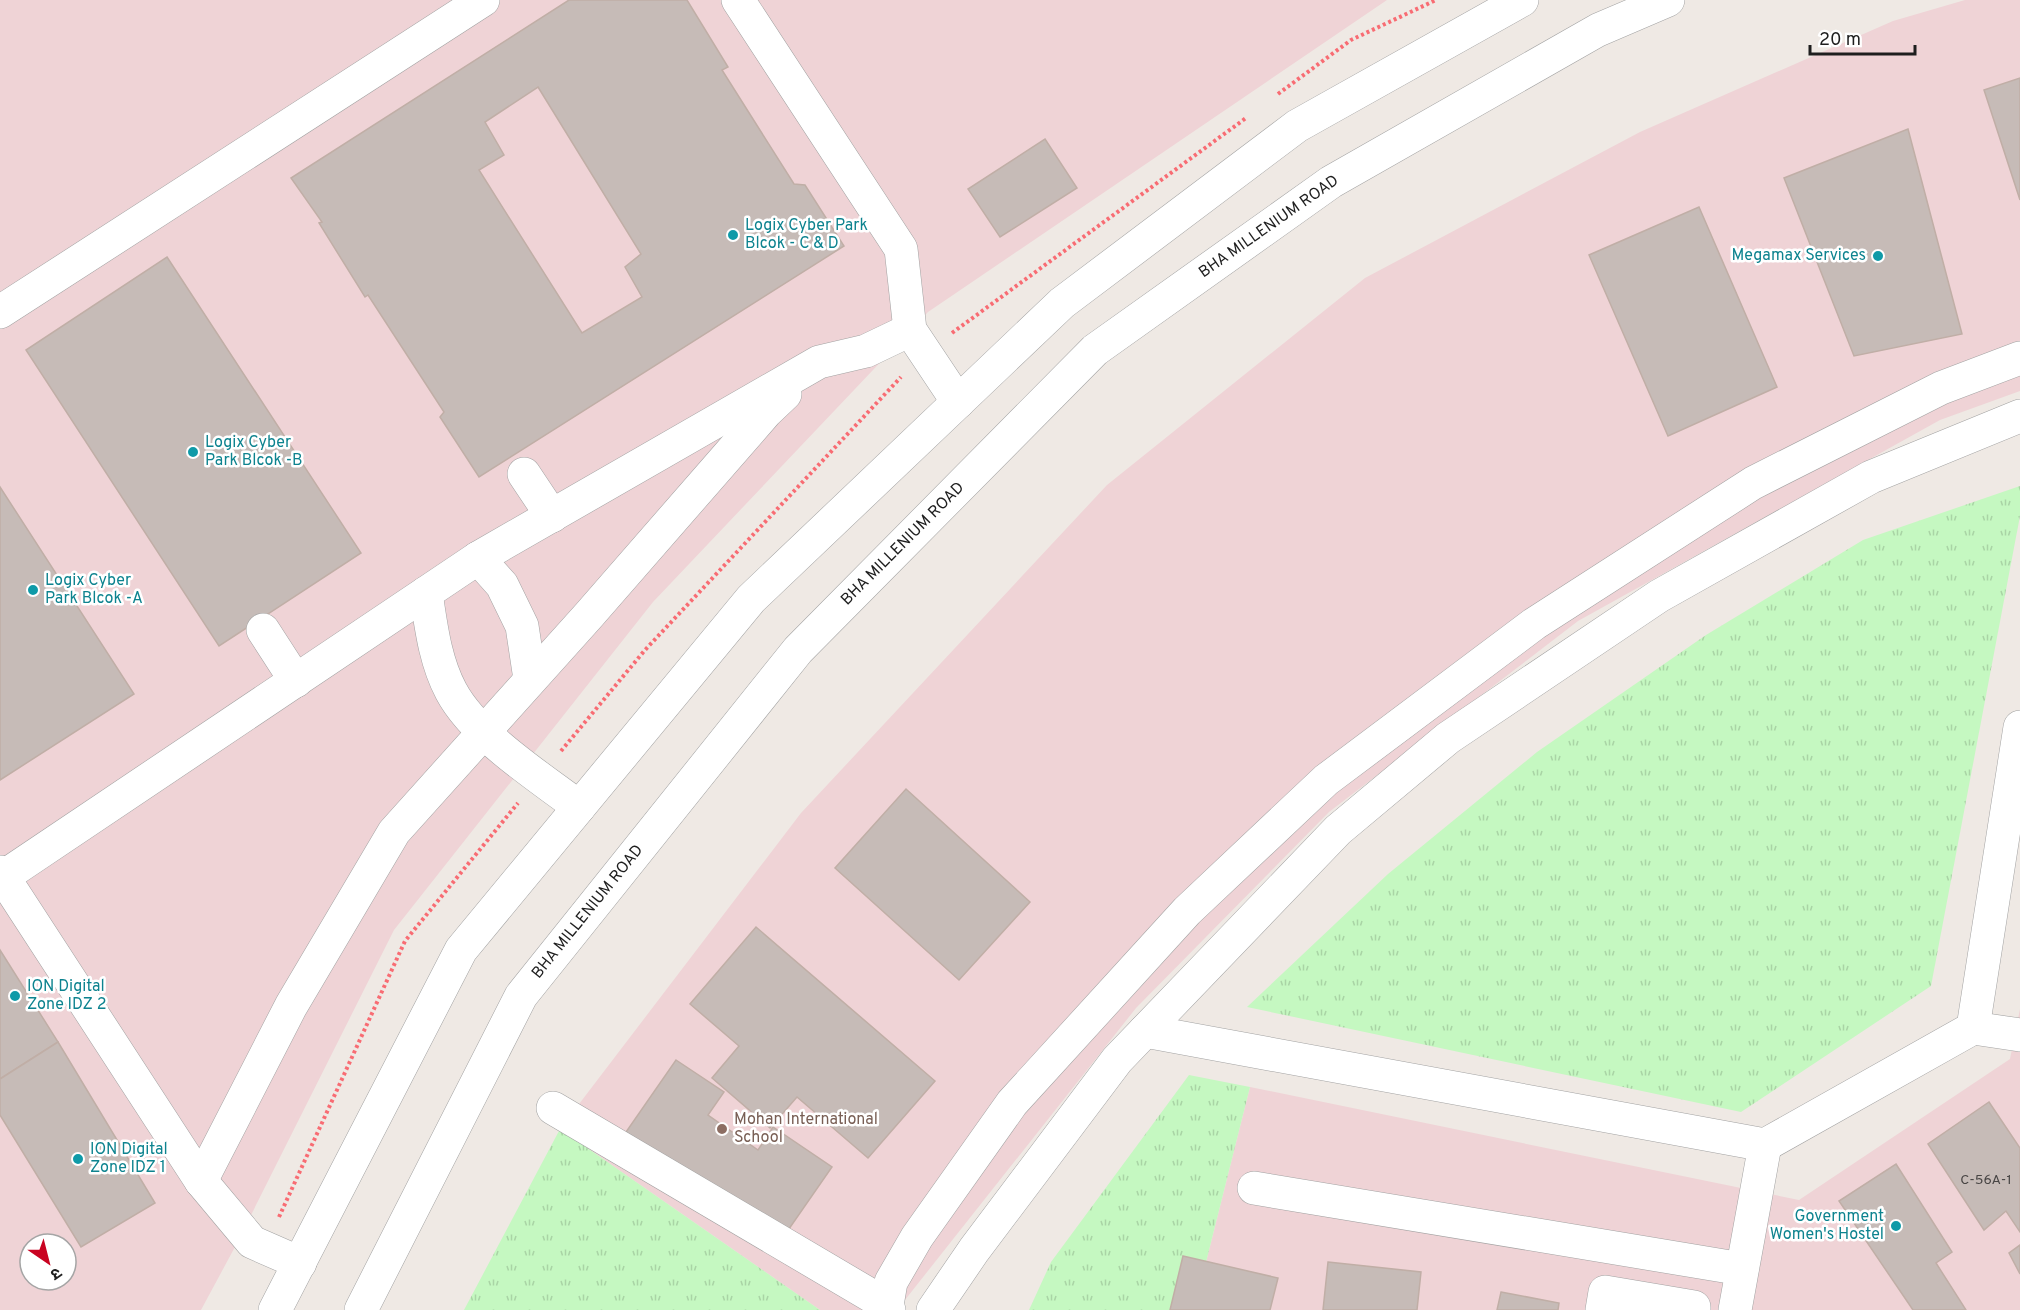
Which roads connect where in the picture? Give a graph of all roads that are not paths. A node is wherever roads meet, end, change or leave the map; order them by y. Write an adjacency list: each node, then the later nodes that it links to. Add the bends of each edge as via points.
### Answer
1 (483, 0): 6 (street)
2 (738, 0): 7 (street, via 901,249)
3 (1522, 0): 5 (street)
4 (1668, 0): 34 (street, BHA MILLENIUM ROAD, via 1598,30 1331,183 1087,358 798,650 521,996)
5 (1487, 9): 10 (street, via 1298,126 1062,303)
6 (0, 312)
7 (910, 330): 9 (street, via 866,351); 10 (street)
8 (2020, 358): 32 (street, via 1941,388 1752,483 1534,624 1326,780 1187,911 1012,1103 917,1237 891,1281)
9 (819, 362): 13 (street); 17 (street, via 766,412)
10 (958, 402): 21 (street, via 751,599)
11 (2020, 416): 24 (street, via 1871,477 1659,596 1448,738 1338,830)
12 (524, 474): 13 (street)
13 (552, 516): 14 (street)
14 (478, 558): 15 (street); 17 (street, via 502,585 522,626)
15 (426, 593): 18 (street); 20 (street, via 435,649 451,691)
16 (263, 630): 18 (street)
17 (530, 679): 20 (street)
18 (296, 681): 22 (street)
19 (2020, 728): 23 (street)
20 (482, 733): 21 (street); 28 (street, via 394,832 291,1006)
21 (579, 807): 30 (street, via 461,950)
22 (2, 875): 28 (street)
23 (1972, 1028): 25 (street); 27 (street)
24 (1145, 1031): 27 (street); 35 (street, via 1109,1069)
25 (2020, 1035)
26 (553, 1108): 32 (street)
27 (1764, 1145): 31 (street)
28 (201, 1181): 30 (street, via 252,1242)
29 (1254, 1188): 31 (street)
30 (300, 1263): 33 (street)
31 (1742, 1269): 38 (street)
32 (888, 1307)
33 (275, 1310)
34 (360, 1310)
35 (933, 1310)
36 (1602, 1310): 37 (street, via 1605,1292 1694,1306)
37 (1694, 1310)
38 (1735, 1310)

